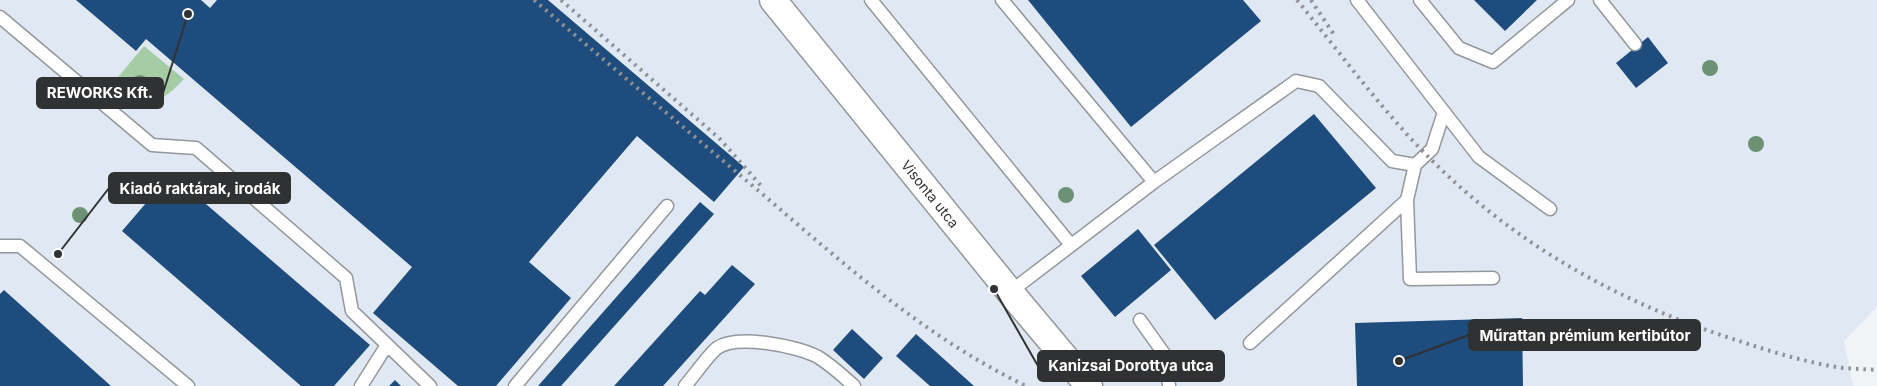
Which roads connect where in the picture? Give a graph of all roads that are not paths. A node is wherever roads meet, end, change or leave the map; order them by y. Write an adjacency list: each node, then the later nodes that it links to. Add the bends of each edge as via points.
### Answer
1 (773, 0): 19 (street, Visonta utca)
2 (871, 0): 16 (lane)
3 (1002, 0): 12 (lane)
4 (1357, 0): 10 (lane)
5 (1420, 0): 6 (lane, via 1459,48 1493,62)
6 (1568, 0)
7 (1600, 0): 9 (lane)
8 (0, 17): 22 (lane, via 152,145 196,148 346,278 352,311)
9 (1635, 44)
10 (1444, 112): 11 (lane, via 1432,149); 15 (lane, via 1480,157)
11 (1416, 165): 12 (lane, via 1392,161 1319,86 1296,81); 13 (lane)
12 (1154, 182): 16 (lane)
13 (1406, 200): 18 (lane, via 1410,279); 21 (lane)
14 (667, 206): 26 (lane)
15 (1550, 210)
16 (1071, 245): 19 (lane)
17 (0, 246): 23 (lane, via 20,246)
18 (1492, 278)
19 (1010, 292): 29 (street, Visonta utca)
20 (1140, 320): 30 (lane, via 1167,358)
21 (1250, 343)
22 (387, 345): 24 (lane); 25 (lane)
23 (188, 386)
24 (361, 386)
25 (430, 386)
26 (515, 386)
27 (685, 386): 28 (lane, via 718,347 741,341 769,342 816,356)
28 (854, 386)
29 (1089, 386)
30 (1170, 386)

